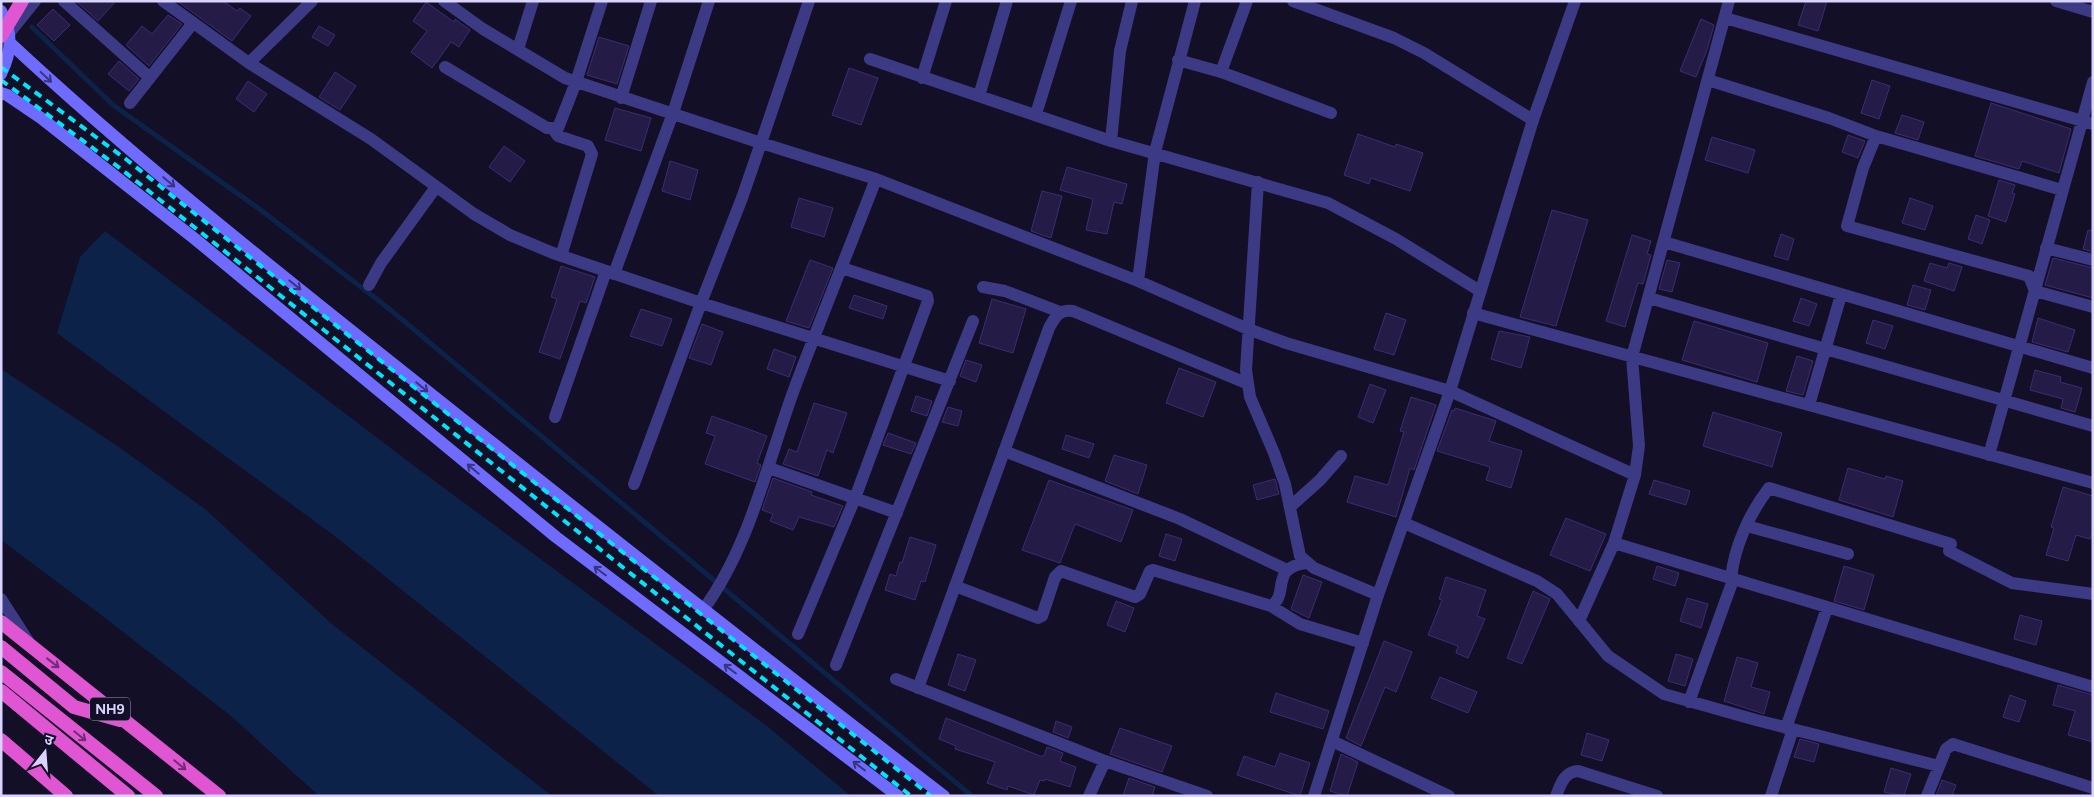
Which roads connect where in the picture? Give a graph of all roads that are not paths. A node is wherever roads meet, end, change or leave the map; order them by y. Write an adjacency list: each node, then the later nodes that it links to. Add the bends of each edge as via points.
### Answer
1 (22, 1): 26 (highway, bridge)
2 (35, 1): 26 (street)
3 (64, 1): 34 (street)
4 (163, 1): 25 (street)
5 (312, 1): 30 (street)
6 (444, 1): 27 (street)
7 (533, 1): 27 (street)
8 (651, 1): 41 (street)
9 (709, 1): 44 (street)
10 (809, 1): 51 (street)
11 (946, 1): 35 (street)
12 (1007, 1): 40 (street)
13 (1071, 1): 45 (street)
14 (1132, 1): 50 (street, via 1120,51)
15 (1195, 1): 29 (street)
16 (1248, 1): 32 (street)
17 (1293, 1): 46 (street, via 1394,38)
18 (1575, 1): 46 (street)
19 (1729, 1): 24 (street)
20 (2056, 1): 23 (street)
21 (599, 2): 37 (street)
22 (1, 11): 26 (main road)
23 (2093, 12)
24 (1725, 18): 36 (street); 47 (street)
25 (193, 23): 30 (street); 34 (street)
26 (7, 37): 33 (main road, via 10,54); 112 (main road, one-way to 112, via 72,101 245,246)
27 (518, 50): 37 (street)
28 (870, 60): 35 (street)
29 (1178, 60): 32 (street); 52 (street)
30 (249, 64): 55 (street, via 371,139)
31 (445, 67): 48 (street)
32 (1220, 72): 43 (street)
33 (1, 74)
34 (150, 78): 42 (street)
35 (922, 78): 40 (street)
36 (1708, 80): 49 (street); 57 (street)
37 (576, 82): 41 (street); 48 (street, via 561,124)
38 (2093, 82): 47 (street)
39 (1, 93): 137 (main road, one-way to 39, via 556,537 195,239 41,118)
40 (979, 96): 45 (street)
41 (621, 98): 44 (street)
42 (130, 103)
43 (1331, 112)
44 (673, 113): 51 (street); 62 (street)
45 (1036, 114): 50 (street)
46 (1533, 120): 66 (street)
47 (2087, 122): 56 (street)
48 (553, 129): 59 (street, via 558,136 588,146 592,154)
49 (1876, 136): 56 (street); 67 (street, via 1863,168 1847,226 2029,276)
50 (1111, 141): 52 (street)
51 (761, 143): 53 (street); 70 (street)
52 (1155, 152): 54 (street); 63 (street)
53 (876, 179): 61 (street); 63 (street)
54 (1258, 182): 66 (street, via 1328,203 1363,220); 75 (street)
55 (436, 187): 59 (street, via 510,235); 64 (street)
56 (2062, 190): 58 (street)
57 (1664, 242): 68 (street); 69 (street)
58 (2046, 248): 60 (street); 67 (street)
59 (561, 256): 62 (street)
60 (2093, 260)
61 (842, 268): 76 (street); 80 (street, via 927,296 927,308)
62 (610, 272): 70 (street); 87 (street)
63 (1138, 281): 75 (street)
64 (370, 285)
65 (983, 287): 72 (street)
66 (1480, 291): 73 (street)
67 (2035, 291): 71 (street); 77 (street)
68 (1841, 295): 77 (street); 78 (street)
69 (1648, 298): 78 (street); 79 (street)
70 (700, 303): 76 (street); 95 (street)
71 (2093, 307)
72 (1060, 312): 83 (street, via 1073,311); 89 (street, via 1049,328)
73 (1473, 313): 79 (street); 84 (street)
74 (974, 321): 82 (street)
75 (1248, 329): 83 (street); 84 (street)
76 (814, 339): 80 (street); 92 (street)
77 (2019, 348): 81 (street); 85 (street)
78 (1825, 349): 85 (street); 86 (street)
79 (1632, 357): 86 (street); 93 (street, via 1639,446)
80 (904, 367): 82 (street); 96 (street)
81 (2093, 368)
82 (950, 381): 98 (street)
83 (1246, 383): 97 (street, via 1280,469)
84 (1450, 391): 93 (street); 99 (street)
85 (2004, 401): 88 (street); 90 (street)
86 (1809, 405): 90 (street)
87 (555, 417)
88 (2093, 426)
89 (1004, 451): 104 (street, via 1180,520); 106 (street)
90 (1989, 455): 94 (street)
91 (1341, 456): 97 (street)
92 (769, 468): 96 (street); 112 (street, via 725,578)
93 (1635, 475): 101 (street)
94 (2093, 483)
95 (634, 484)
96 (855, 498): 98 (street); 115 (street)
97 (1290, 507): 103 (street, via 1298,550)
98 (897, 513): 119 (street)
99 (1404, 523): 108 (street); 113 (street, via 1537,581 1557,594)
100 (1747, 526): 102 (street); 105 (street, via 1733,558); 107 (street, via 1758,502 1769,488 1950,547 2012,583)
101 (1614, 543): 105 (street); 113 (street)
102 (1848, 554)
103 (1306, 563): 104 (street, via 1293,565); 108 (street)
104 (1287, 570): 110 (street, via 1276,602)
105 (1732, 580): 111 (street); 125 (street)
106 (955, 586): 110 (street, via 1038,618 1042,616 1055,577 1061,570 1135,597 1140,594 1150,571 1154,570); 123 (street)
107 (2093, 594)
108 (1378, 595): 116 (street)
109 (1, 599): 118 (street)
110 (1271, 606): 116 (street, via 1300,624)
111 (1827, 608): 122 (street); 127 (street)
112 (703, 610): 138 (main road)
113 (1579, 621): 125 (street, via 1608,656 1664,694)
114 (1, 622): 118 (highway, NH9)
115 (798, 634)
116 (1363, 643): 129 (street)
117 (1, 647): 126 (highway, via 74,707)
118 (32, 647): 126 (highway, NH9, one-way to 126)
119 (836, 665)
120 (1, 672): 135 (highway, one-way to 135)
121 (896, 680): 123 (street)
122 (2093, 687)
123 (918, 688): 130 (street)
124 (1, 691): 134 (highway)
125 (1689, 702): 127 (street)
126 (127, 722): 136 (highway, NH9, one-way to 136)
127 (1790, 729): 131 (street); 145 (street)
128 (1, 740): 133 (highway)
129 (1332, 741): 141 (street); 142 (street)
130 (1105, 761): 139 (street); 140 (street)
131 (1939, 766): 132 (street, via 1949,745 1958,744); 146 (street)
132 (2093, 787): 147 (street)
133 (66, 796)
134 (128, 796)
135 (156, 796)
136 (219, 796)
137 (898, 796)
138 (944, 796)
139 (1090, 796)
140 (1208, 796)
141 (1314, 796)
142 (1449, 796)
143 (1556, 796): 144 (street, via 1564,777 1578,771)
144 (1657, 796)
145 (1771, 796)
146 (1928, 796)
147 (2090, 796)

